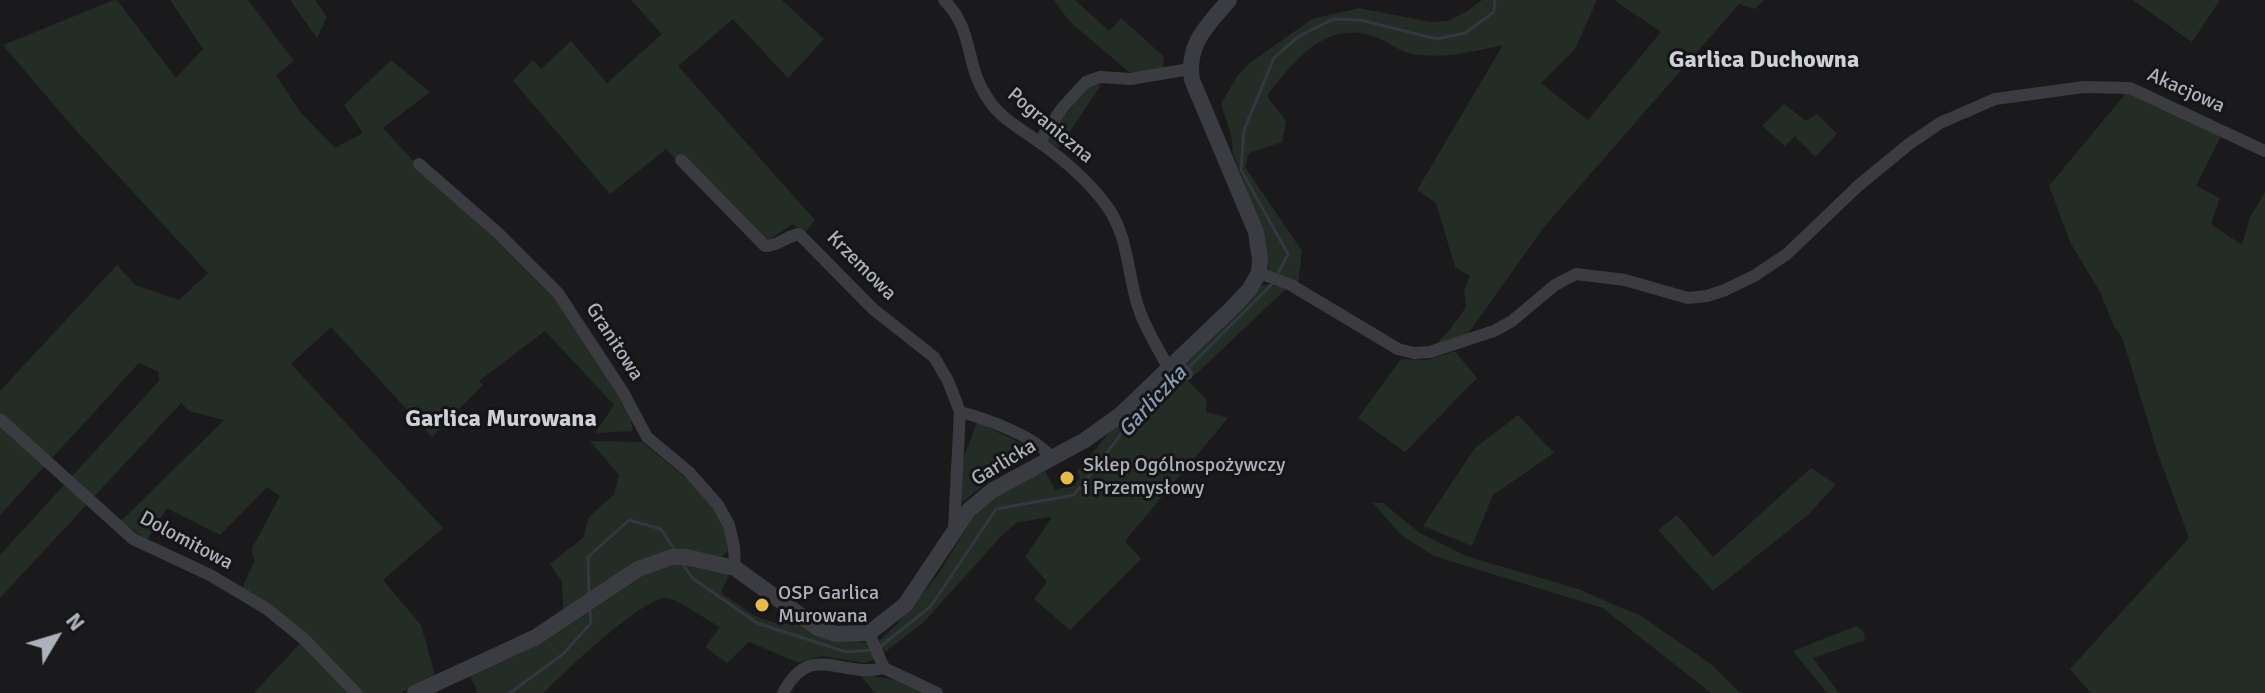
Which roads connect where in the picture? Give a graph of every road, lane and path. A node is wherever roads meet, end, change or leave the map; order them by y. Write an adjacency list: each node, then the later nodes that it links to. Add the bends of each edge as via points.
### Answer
1 (944, 0): 4 (street, Pograniczna, via 965,30 973,70 988,99)
2 (1229, 0): 3 (street, via 1194,45)
3 (1190, 69): 4 (street, via 1086,82); 8 (street)
4 (1039, 142): 9 (street, Pograniczna, via 1072,167 1108,207 1123,237 1136,302)
5 (2265, 151): 8 (street, Akacjowa, via 2130,88 2084,87 1991,101 1940,123 1909,144 1795,248 1742,282 1707,296 1681,297 1625,280 1576,274 1512,321 1446,349 1398,349)
6 (681, 160): 10 (street, Krzemowa, via 765,246 799,234 807,240 873,309 934,357)
7 (419, 164): 14 (street, Granitowa, via 558,293 647,437 718,505 729,525)
8 (1269, 277): 9 (street, Garlicka, via 1240,300)
9 (1178, 368): 12 (street, Garlicka, via 1104,428)
10 (960, 412): 12 (street, via 1043,447); 13 (street, Krzemowa)
11 (0, 419): 17 (street, Dolomitowa, via 133,539 267,609)
12 (1051, 458): 13 (street, Garlicka, via 980,500)
13 (953, 535): 15 (street, Garlicka, via 905,605)
14 (735, 568): 15 (street, via 818,628); 18 (street, via 679,557 638,569 536,637)
15 (871, 638): 16 (street)
16 (882, 664): 19 (street, via 867,672 829,664 806,666); 20 (street)
17 (356, 693)
18 (415, 693)
19 (783, 693)
20 (937, 693)

